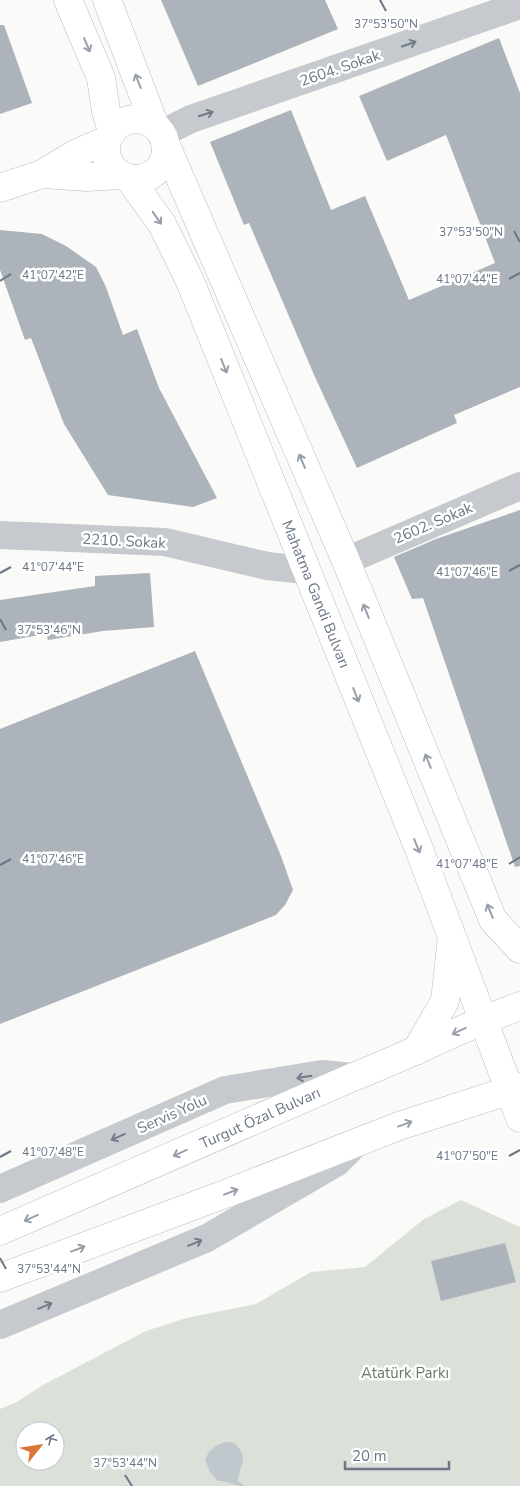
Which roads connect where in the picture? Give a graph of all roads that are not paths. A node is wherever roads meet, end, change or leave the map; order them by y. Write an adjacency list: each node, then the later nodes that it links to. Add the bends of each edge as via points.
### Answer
1 (68, 0): 5 (main road, one-way to 5, via 101,78)
2 (107, 0): 4 (main road, one-way to 2)
3 (520, 5): 4 (street, 2604. Sokak, one-way to 3, via 191,119)
4 (161, 134): 5 (main road, via 137,119 118,124); 7 (main road, via 166,153 156,171 139,179); 11 (main road, one-way to 4)
5 (110, 135): 6 (main road); 7 (main road, via 107,159 112,168)
6 (42, 174): 7 (main road); 8 (main road)
7 (124, 176): 12 (main road, Mahatma Gandi Bulvarı, one-way to 12, via 162,224 190,281)
8 (0, 188)
9 (520, 486): 11 (street, 2602. Sokak)
10 (0, 535): 12 (street, 2210. Sokak, via 165,542 267,566)
11 (346, 561): 14 (main road, one-way to 11, via 493,920)
12 (306, 570): 13 (main road, Mahatma Gandi Bulvarı, one-way to 13)
13 (452, 937): 16 (main road, Mahatma Gandi Bulvarı); 17 (main road, via 445,1001)
14 (520, 949)
15 (520, 1006): 16 (main road, Turgut Özal Bulvarı)
16 (483, 1020): 17 (main road, Turgut Özal Bulvarı, one-way to 17); 19 (main road, Mahatma Gandi Bulvarı)
17 (416, 1051): 18 (main road, Turgut Özal Bulvarı)
18 (353, 1078): 22 (street, Servis Yolu, one-way to 22, via 322,1074 225,1090); 23 (main road, Turgut Özal Bulvarı, one-way to 23)
19 (515, 1089): 20 (main road, Mahatma Gandi Bulvarı); 21 (main road, one-way to 19)
20 (520, 1118)
21 (359, 1141): 24 (main road, one-way to 21); 25 (street, one-way to 21, via 207,1238 336,1163)
22 (0, 1189)
23 (0, 1231)
24 (0, 1278)
25 (0, 1325)

